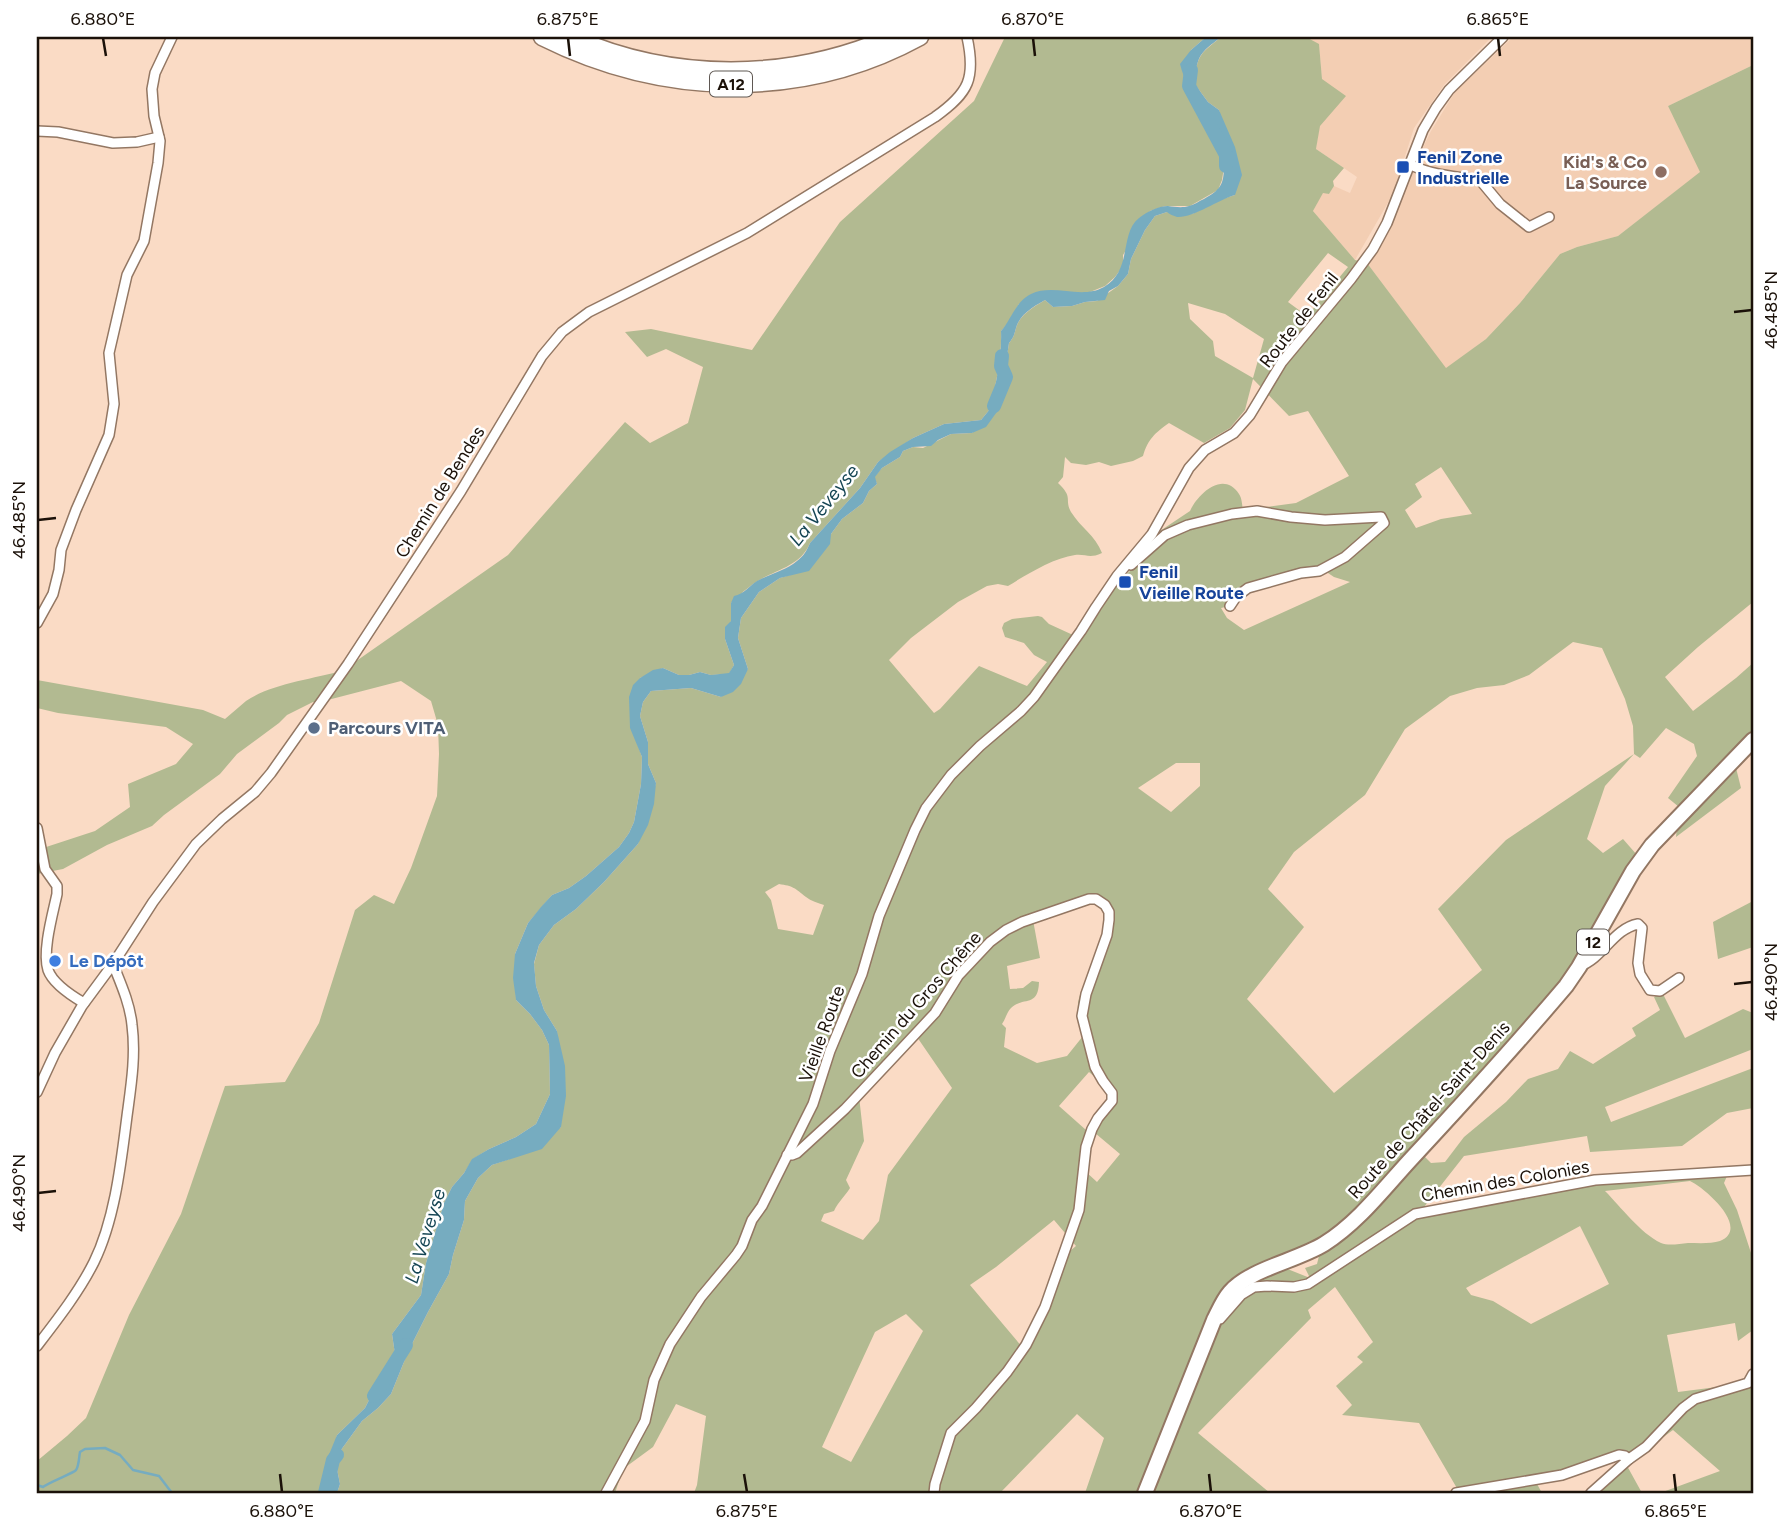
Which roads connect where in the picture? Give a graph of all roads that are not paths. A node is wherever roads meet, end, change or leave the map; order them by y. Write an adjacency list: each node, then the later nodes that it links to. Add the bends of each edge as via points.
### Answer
1 (172, 37): 9 (street, via 152,89)
2 (542, 37): 5 (highway, A12, via 595,61 637,73 724,85 768,83 832,71)
3 (572, 37): 4 (highway, A12, via 640,60 724,71 809,63)
4 (891, 37)
5 (920, 37)
6 (967, 37): 18 (street, Chemin de Bendes, via 972,68 967,86 945,111 747,233 589,312 562,332 542,356 355,653 271,773 196,844)
7 (1503, 37): 10 (street, Route de Fenil, via 1449,90 1423,130)
8 (37, 131): 9 (street, via 113,143)
9 (159, 136): 15 (street, via 144,241 127,275 109,353 114,404 110,435 76,510 61,550 53,594)
10 (1409, 164): 11 (street, via 1480,180 1529,227); 12 (street, Route de Fenil, via 1380,238 1361,266 1282,362 1244,424 1189,468 1152,534)
11 (1549, 217)
12 (1117, 576): 13 (street, via 1165,535 1232,513 1256,510 1325,520 1381,517 1384,523 1345,557 1319,571 1248,588); 14 (street, Route de Fenil)
13 (1230, 606)
14 (1096, 607): 23 (street, Vieille Route, via 1034,697 951,775 921,816 878,916 864,969 813,1104)
15 (37, 623)
16 (1753, 740): 19 (main road, Route de Châtel-Saint-Denis / 12, via 1652,845)
17 (37, 828): 21 (street, via 46,869 57,886 46,942 48,970)
18 (113, 964): 21 (street, Chemin de Bendes); 26 (street, via 129,1004 134,1044 120,1166 94,1263)
19 (1579, 967): 20 (street, via 1615,936 1638,924 1642,928 1638,963 1650,990 1660,991); 25 (main road, Route de Châtel-Saint-Denis / 12, via 1516,1044 1344,1230 1309,1252 1247,1278 1228,1293)
20 (1679, 978)
21 (84, 1003): 22 (street, Chemin de Bendes)
22 (37, 1092)
23 (788, 1155): 29 (street, Vieille Route, via 742,1246 670,1344 654,1380 645,1421); 30 (street, Chemin du Gros Chêne, via 797,1153 845,1109 935,1013 958,976 995,939 1022,922 1080,901 1095,899 1106,907 1107,935 1082,1012 1095,1067 1112,1093 1112,1101 1098,1118 1086,1147 1079,1210 1045,1307 1027,1345 1007,1372 951,1433)
24 (1753, 1170): 25 (street, Chemin des Colonies, via 1595,1180 1415,1214 1308,1284 1254,1287)
25 (1214, 1320): 31 (main road, Route de Châtel-Saint-Denis / 12)
26 (37, 1346)
27 (1753, 1374): 28 (street, via 1748,1383 1695,1399)
28 (1629, 1459): 32 (street, via 1619,1455 1562,1475); 33 (street)
29 (606, 1493)
30 (934, 1493)
31 (1144, 1493)
32 (1456, 1493)
33 (1591, 1493)

